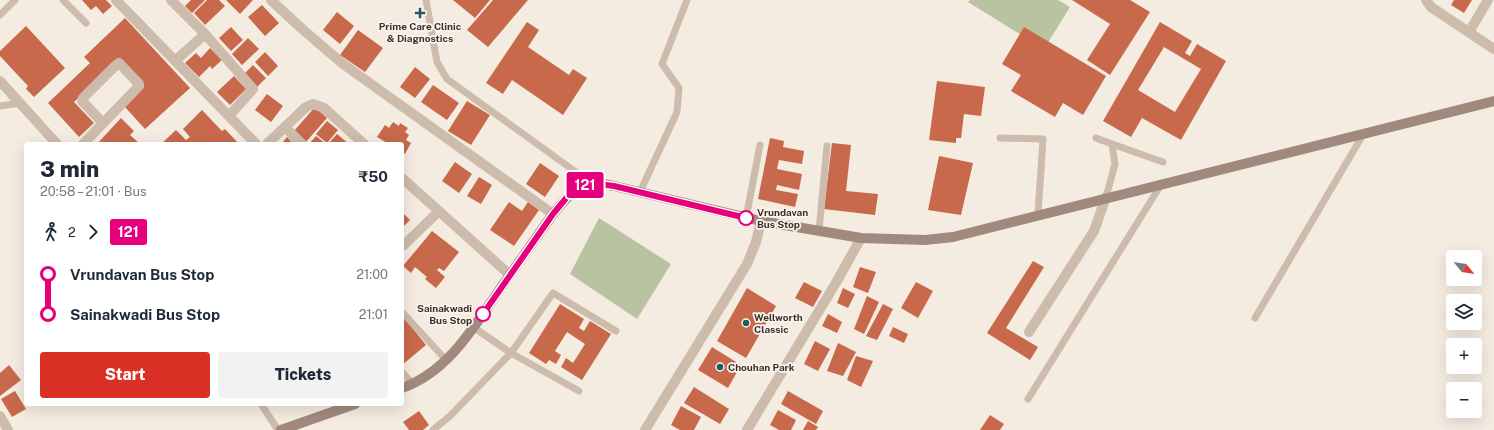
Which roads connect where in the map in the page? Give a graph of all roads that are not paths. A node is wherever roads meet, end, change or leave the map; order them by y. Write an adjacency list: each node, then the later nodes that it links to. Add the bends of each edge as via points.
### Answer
1 (16, 0): 10 (lane)
2 (63, 0): 11 (lane)
3 (116, 0): 15 (street)
4 (171, 0): 13 (street)
5 (271, 0): 42 (street, via 342,64)
6 (426, 0): 37 (lane, via 437,62 447,78)
7 (687, 0): 39 (lane, via 662,64 679,88 677,112)
8 (1426, 0): 12 (street, via 1431,7)
9 (1488, 0): 12 (street)
10 (0, 15)
11 (86, 23)
12 (1469, 32): 14 (street)
13 (204, 34): 15 (street); 20 (street, via 253,89)
14 (1494, 48)
15 (175, 61): 20 (street)
16 (0, 80): 18 (street)
17 (1494, 100): 23 (street)
18 (20, 103): 19 (lane); 26 (street)
19 (0, 106)
20 (229, 116): 28 (street)
21 (103, 123): 21 (street, via 139,86 120,63 82,101); 27 (street)
22 (285, 127): 29 (street); 30 (street); 31 (street, via 306,107 313,104 319,106)
23 (1364, 132): 38 (street); 51 (lane)
24 (1000, 138): 43 (lane, via 1043,139)
25 (1096, 138): 32 (lane)
26 (55, 142)
27 (86, 142)
28 (254, 142)
29 (269, 142)
30 (300, 142)
31 (362, 142)
32 (1112, 144): 35 (lane); 40 (lane, via 1115,164)
33 (760, 145): 44 (lane)
34 (827, 146): 46 (lane)
35 (1163, 162)
36 (404, 180): 41 (street)
37 (591, 183): 39 (street); 42 (street, via 578,188)
38 (1162, 183): 40 (street); 61 (lane)
39 (640, 192): 44 (street)
40 (1106, 197): 43 (street); 54 (street, via 1094,231)
41 (439, 211): 48 (street); 49 (street)
42 (553, 214): 49 (street)
43 (1038, 214): 47 (street, via 953,236 926,240)
44 (746, 218): 45 (street)
45 (761, 221): 46 (street); 68 (street, via 756,242 746,264)
46 (819, 231): 47 (street)
47 (861, 238): 69 (street)
48 (404, 246)
49 (510, 275): 52 (street)
50 (404, 314): 56 (lane)
51 (1255, 318)
52 (474, 327): 55 (lane); 56 (street)
53 (616, 331): 55 (lane, via 553,293)
54 (1029, 332)
55 (511, 353): 60 (lane); 67 (lane)
56 (446, 360): 58 (street)
57 (404, 374): 58 (lane)
58 (412, 383): 59 (street)
59 (404, 387)
60 (579, 391)
61 (1028, 399)
62 (262, 406): 66 (lane)
63 (349, 406): 66 (street)
64 (0, 416): 65 (street)
65 (8, 430)
66 (279, 430)
67 (433, 430)
68 (645, 430)
69 (747, 430)

